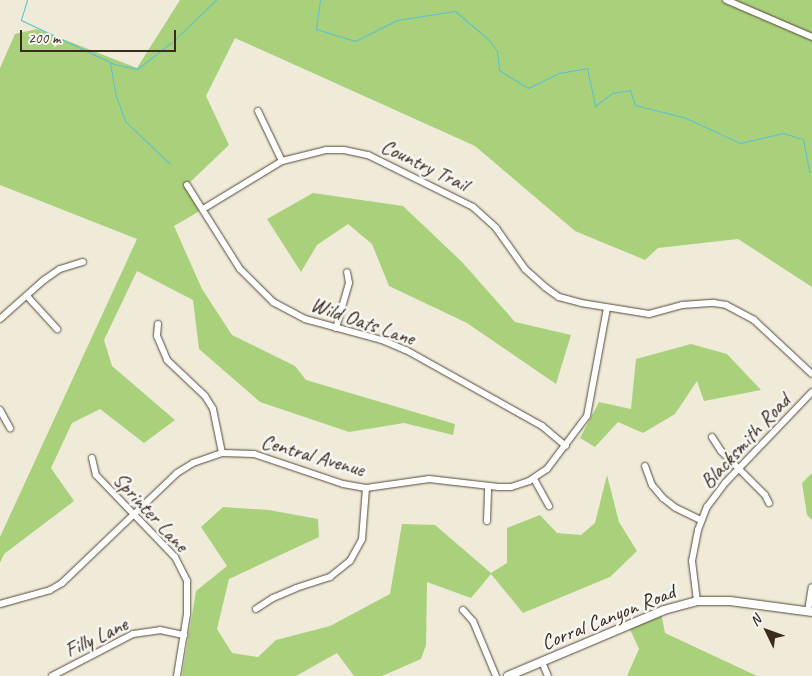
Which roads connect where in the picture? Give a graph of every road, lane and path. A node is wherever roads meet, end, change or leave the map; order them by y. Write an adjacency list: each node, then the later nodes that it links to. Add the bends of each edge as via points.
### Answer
1 (726, 0): 2 (street)
2 (812, 37)
3 (258, 111): 4 (street)
4 (282, 161): 6 (street, Country Trail); 10 (street, Country Trail, via 326,150 374,157 452,195 486,216 526,269 551,293)
5 (187, 185): 6 (street, Wild Oats Lane)
6 (203, 209): 13 (street, Wild Oats Lane, via 240,269 266,296 296,316)
7 (83, 262): 9 (street, via 60,269)
8 (347, 272): 13 (street, via 349,283)
9 (27, 296): 11 (street); 14 (street)
10 (607, 308): 15 (street, Country Trail, via 652,314 682,305 714,303 730,306 754,320); 20 (street, Central Avenue, via 589,410)
11 (0, 320)
12 (158, 324): 21 (street, via 157,336 167,360 213,409)
13 (336, 328): 20 (street, Wild Oats Lane, via 406,350 542,426)
14 (57, 329)
15 (812, 374)
16 (812, 392): 24 (street, Blacksmith Road)
17 (0, 410): 18 (street)
18 (10, 428)
19 (712, 437): 24 (street)
20 (566, 446): 25 (street, Central Avenue)
21 (222, 454): 27 (street, Central Avenue, via 254,454 343,484); 30 (street, Central Avenue, via 183,469)
22 (92, 458): 30 (street, Sprinter Lane, via 96,475)
23 (645, 466): 31 (street, via 652,485 663,498)
24 (738, 469): 28 (street); 31 (street, Blacksmith Road, via 714,495)
25 (534, 479): 26 (street, Central Avenue, via 511,487); 29 (street)
26 (488, 486): 27 (street, Central Avenue, via 429,479); 32 (street)
27 (366, 488): 36 (street, via 362,539 350,561 332,576 296,588)
28 (769, 503)
29 (549, 506)
30 (133, 515): 35 (street, Central Avenue, via 62,583); 39 (street, Sprinter Lane, via 175,557 187,581)
31 (701, 520): 34 (street, Blacksmith Road, via 692,561)
32 (487, 521)
33 (812, 587): 38 (street)
34 (697, 601): 38 (main road, Corral Canyon Road, via 730,601); 40 (main road, Corral Canyon Road, via 664,610)
35 (0, 604)
36 (256, 609)
37 (463, 610): 43 (street, via 472,622)
38 (810, 612)
39 (184, 635): 41 (street, Filly Lane, via 160,630 133,634); 42 (street, Sprinter Lane)
40 (542, 662): 44 (main road, Corral Canyon Road); 45 (street)
41 (52, 676)
42 (177, 676)
43 (496, 676)
44 (508, 676)
45 (548, 676)

